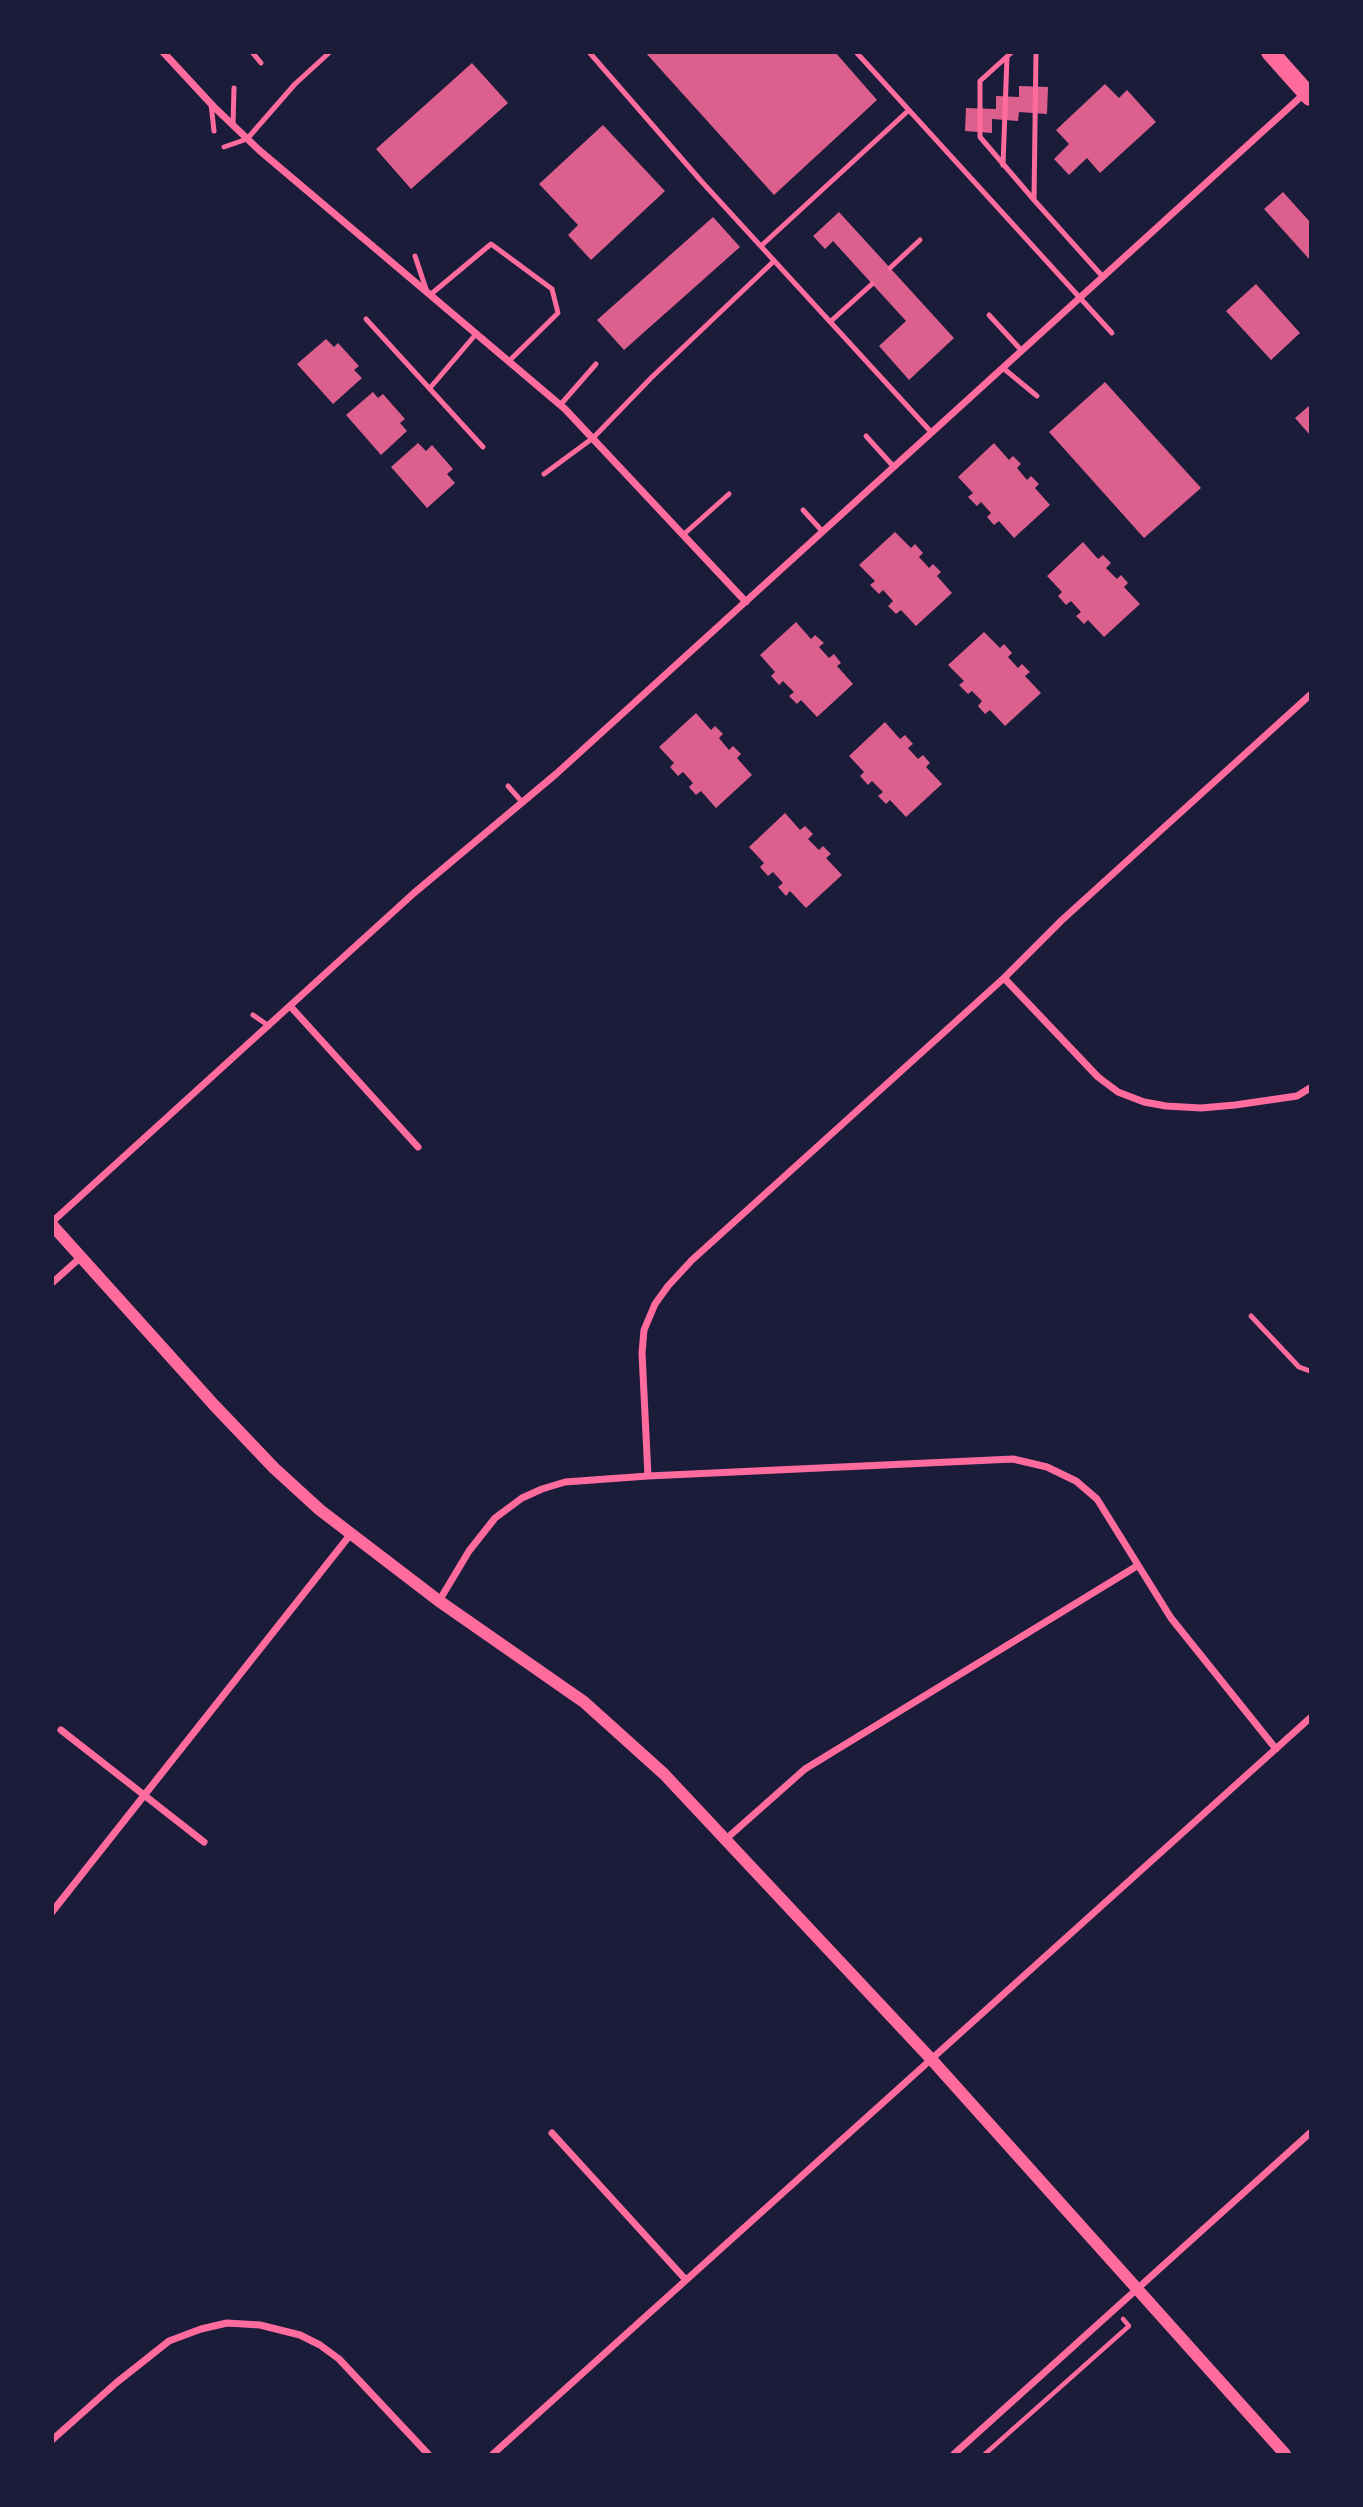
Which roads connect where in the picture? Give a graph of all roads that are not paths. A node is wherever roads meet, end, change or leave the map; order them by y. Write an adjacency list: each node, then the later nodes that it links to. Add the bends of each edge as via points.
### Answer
1 (163, 52): 12 (street)
2 (252, 52): 9 (lane)
3 (330, 52): 16 (lane)
4 (589, 52): 21 (lane)
5 (856, 52): 13 (lane)
6 (1036, 52): 19 (lane)
7 (1270, 52): 11 (main road)
8 (1010, 55): 18 (lane); 18 (lane, via 980,81 980,137)
9 (261, 63)
10 (233, 88): 14 (lane)
11 (1309, 93): 25 (street)
12 (211, 104): 14 (street); 15 (lane)
13 (909, 110): 21 (lane); 28 (lane)
14 (233, 125): 16 (street)
15 (214, 131)
16 (247, 139): 17 (lane); 27 (street)
17 (224, 148)
18 (1003, 165): 19 (lane)
19 (1034, 200): 25 (lane)
20 (920, 240): 24 (lane)
21 (761, 246): 23 (lane)
22 (415, 256): 27 (lane)
23 (775, 261): 31 (lane); 43 (lane)
24 (890, 268)
25 (1103, 277): 28 (street)
26 (872, 284): 31 (lane)
27 (429, 293): 33 (street); 35 (lane, via 491,244 552,289 558,313)
28 (1080, 298): 32 (lane); 34 (street)
29 (989, 315): 34 (lane)
30 (366, 319): 38 (lane)
31 (830, 322): 41 (lane)
32 (1112, 333)
33 (476, 334): 35 (street); 38 (lane)
34 (1022, 351): 37 (street)
35 (509, 361): 40 (street)
36 (596, 364): 40 (lane)
37 (1003, 368): 39 (lane); 41 (street)
38 (429, 388): 44 (lane)
39 (1037, 396)
40 (561, 404): 43 (street)
41 (932, 433): 45 (street)
42 (866, 436): 45 (lane)
43 (593, 438): 46 (lane); 50 (street)
44 (483, 447)
45 (894, 467): 49 (street)
46 (544, 474)
47 (729, 494): 50 (lane)
48 (803, 510): 49 (lane)
49 (823, 532): 51 (street)
50 (683, 535): 51 (street)
51 (746, 602): 54 (street)
52 (1310, 696): 55 (street)
53 (508, 786): 54 (lane)
54 (523, 803): 56 (street, via 414,893)
55 (1004, 978): 59 (street, via 1098,1077 1118,1092 1144,1102 1201,1108 1297,1096); 66 (street, via 692,1260 655,1304 644,1330 642,1353)
56 (291, 1007): 58 (street); 60 (street)
57 (253, 1015): 58 (lane)
58 (269, 1026): 61 (street)
59 (1311, 1088)
60 (418, 1147)
61 (52, 1223): 62 (street)
62 (81, 1257): 63 (street); 67 (street, via 274,1468)
63 (52, 1283)
64 (1251, 1316): 65 (lane, via 1299,1367)
65 (1311, 1371)
66 (648, 1476): 68 (street, via 1013,1459 1047,1467 1076,1481 1097,1499); 69 (street, via 565,1482 522,1499 495,1518)
67 (350, 1535): 69 (street); 73 (street)
68 (1137, 1566): 72 (street, via 1171,1618); 74 (street, via 805,1769)
69 (439, 1601): 74 (street, via 584,1702 664,1774)
70 (1311, 1718): 72 (street)
71 (61, 1730): 73 (street)
72 (1276, 1749): 77 (street)
73 (145, 1796): 75 (street); 76 (street)
74 (726, 1839): 77 (street)
75 (204, 1842)
76 (52, 1912)
77 (932, 2060): 80 (street); 81 (street)
78 (552, 2133): 80 (street)
79 (1311, 2133): 81 (street)
80 (686, 2280): 84 (street)
81 (1137, 2291): 85 (street); 86 (street)
82 (52, 2440): 83 (street, via 169,2341 227,2323 260,2325 300,2335 320,2346 339,2359)
83 (428, 2455)
84 (493, 2455)
85 (954, 2455)
86 (1284, 2455)

